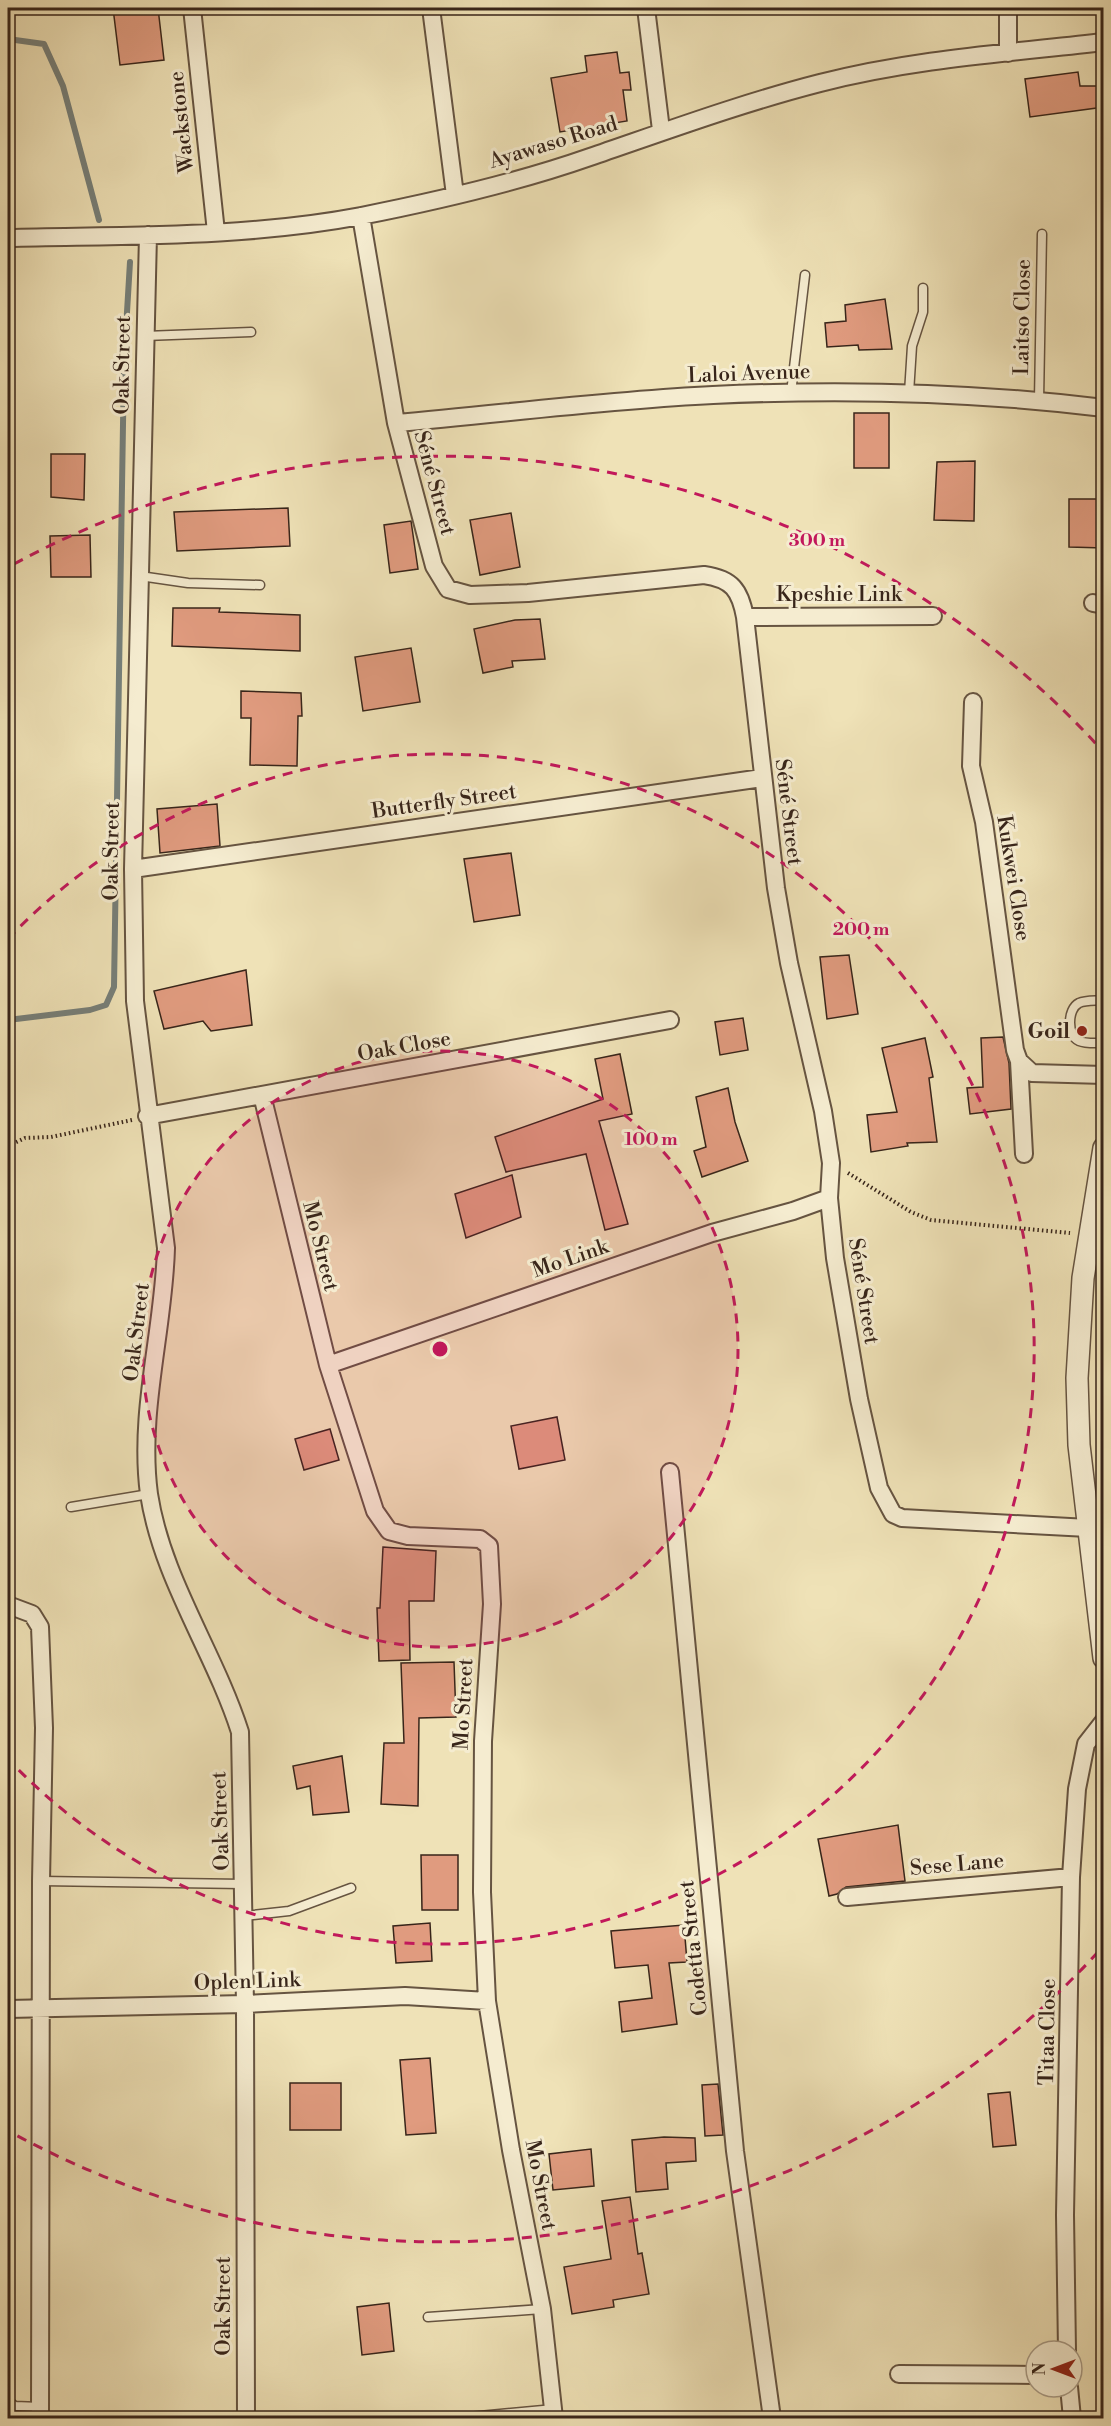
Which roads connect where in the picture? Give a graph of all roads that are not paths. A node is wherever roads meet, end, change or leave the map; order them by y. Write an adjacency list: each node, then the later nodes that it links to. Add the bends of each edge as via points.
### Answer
1 (192, 8): 10 (street, Wackstone)
2 (431, 8): 8 (street)
3 (646, 8): 7 (street)
4 (1008, 8): 6 (street)
5 (1104, 42): 6 (street, Ayawaso Road)
6 (1008, 53): 7 (street, Ayawaso Road, via 871,70)
7 (661, 130): 8 (street, Ayawaso Road, via 589,158)
8 (454, 195): 9 (street, Ayawaso Road)
9 (361, 216): 10 (street, Ayawaso Road); 22 (street, Séné Street)
10 (216, 232): 12 (street, Ayawaso Road)
11 (1042, 234): 20 (lane, Laitso Close)
12 (148, 235): 13 (street, Ayawaso Road); 17 (street, Oak Street)
13 (8, 238)
14 (804, 274): 19 (lane)
15 (923, 288): 18 (lane, via 923,312 912,346)
16 (251, 332): 17 (lane)
17 (146, 336): 23 (street, Oak Street)
18 (909, 393): 19 (street, Laloi Avenue); 20 (street, Laloi Avenue)
19 (791, 394): 22 (street, Laloi Avenue, via 712,395)
20 (1039, 400): 21 (street, Laloi Avenue)
21 (1104, 408)
22 (396, 423): 26 (street, Séné Street, via 434,566 448,589 470,596 704,575 726,579 733,586)
23 (140, 576): 24 (lane, via 188,583); 29 (street, Oak Street)
24 (260, 585)
25 (933, 616): 26 (street, Kpeshie Link)
26 (745, 617): 28 (street, Séné Street)
27 (973, 702): 33 (street, Kukwei Close, via 971,766 984,822)
28 (762, 778): 29 (street, Butterfly Street); 39 (street, Séné Street, via 789,963 823,1111 831,1163)
29 (133, 869): 36 (street, Oak Street, via 135,1001)
30 (1104, 1000): 32 (lane, via 1081,1002 1072,1010 1071,1018 1076,1039)
31 (670, 1020): 35 (street, Oak Close)
32 (1104, 1043)
33 (1019, 1060): 34 (street, via 1032,1073); 38 (street, Kukwei Close)
34 (1104, 1075)
35 (262, 1095): 36 (street, Oak Close); 40 (street, Mo Street)
36 (147, 1116): 42 (street, Oak Street, via 166,1248 149,1406)
37 (1104, 1148): 44 (street, via 1078,1328 1079,1445)
38 (1024, 1154)
39 (829, 1198): 40 (street, Mo Link, via 712,1233); 44 (street, Séné Street, via 835,1258 865,1431 879,1488 893,1514 902,1518)
40 (328, 1365): 54 (street, Mo Street, via 375,1511 389,1530 408,1536 480,1539 489,1546 492,1604 483,1741 482,1892)
41 (670, 1472): 69 (street, Codetta Street, via 735,2151)
42 (149, 1494): 43 (lane); 50 (street, Oak Street, via 163,1550 240,1732)
43 (71, 1507)
44 (1088, 1528): 46 (street)
45 (8, 1605): 49 (street, via 32,1614 40,1627 44,1728)
46 (1104, 1658)
47 (1104, 1721): 48 (street, Titaa Close, via 1086,1744 1077,1790)
48 (1071, 1876): 52 (street, Sese Lane); 60 (street, Titaa Close)
49 (41, 1881): 50 (lane); 57 (street)
50 (244, 1884): 53 (street, Oak Street)
51 (351, 1888): 53 (lane, via 289,1911)
52 (847, 1897)
53 (244, 1916): 55 (street, Oak Street)
54 (488, 2001): 55 (street, Oplen Link, via 405,1996); 58 (street, Mo Street, via 511,2150)
55 (245, 2004): 57 (street, Oplen Link); 68 (street, Oak Street)
56 (8, 2009): 57 (street, Oplen Link)
57 (41, 2009): 65 (street)
58 (542, 2309): 59 (lane); 66 (street, Mo Street)
59 (428, 2317)
60 (1067, 2339)
61 (899, 2374): 62 (street)
62 (1024, 2376)
63 (1070, 2399): 70 (street)
64 (8, 2401): 65 (lane)
65 (40, 2413)
66 (554, 2414): 67 (lane)
67 (469, 2417)
68 (246, 2418)
69 (772, 2418)
70 (1072, 2418)

